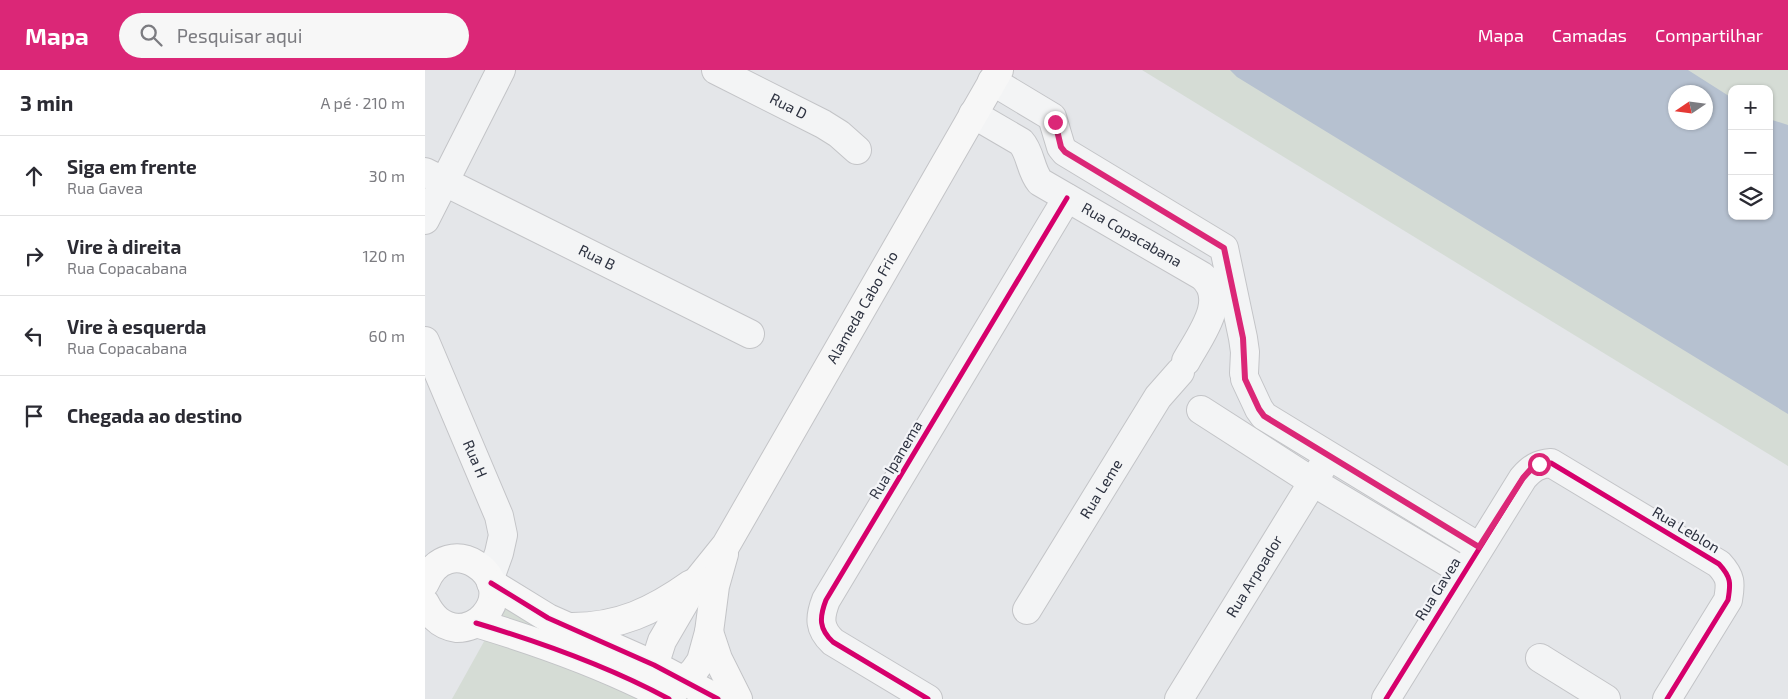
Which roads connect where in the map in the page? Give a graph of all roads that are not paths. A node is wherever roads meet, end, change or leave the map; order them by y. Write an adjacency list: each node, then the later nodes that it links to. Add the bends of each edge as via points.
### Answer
1 (501, 70): 8 (street)
2 (715, 70): 6 (street, Rua D, via 823,124)
3 (996, 76): 4 (main road, Alameda Cabo Frio); 5 (street)
4 (973, 114): 7 (street, Rua Copacabana, via 1021,142); 20 (main road, Alameda Cabo Frio)
5 (1055, 122): 7 (street); 11 (street, via 1065,152 1224,248)
6 (857, 150)
7 (1031, 165): 9 (street, Rua Copacabana, via 1040,182)
8 (435, 177): 10 (street); 12 (street, Rua B)
9 (1067, 198): 11 (street, Rua Copacabana, via 1202,276); 35 (street, Rua Ipanema, via 822,610 825,634 833,642)
10 (425, 220)
11 (1221, 281): 14 (street, via 1214,292 1210,316); 15 (street, via 1245,352)
12 (750, 334)
13 (425, 341): 24 (street, Rua H, via 499,516 503,535)
14 (1183, 366): 15 (street, via 1195,352 1217,347 1229,351 1237,359); 16 (street, via 1180,384 1184,395 1191,405); 27 (street, Rua Leme, via 1159,397)
15 (1245, 376): 16 (street, via 1243,392 1226,410); 17 (street, via 1264,416)
16 (1201, 410): 19 (street)
17 (1329, 455): 19 (street, Rua Arpoador); 21 (street)
18 (1531, 469): 21 (street, Rua Gavea); 39 (street, Rua Leblon, via 1551,463 1719,564 1728,574 1731,586 1729,600)
19 (1313, 482): 23 (street); 36 (street, Rua Arpoador)
20 (726, 545): 25 (main road, Alameda Cabo Frio); 30 (main road, Alameda Cabo Frio, via 715,586)
21 (1479, 547): 23 (street, Rua Gavea)
22 (428, 572): 24 (main road, via 448,560 466,559 482,568)
23 (1463, 572): 37 (street, Rua Gavea)
24 (491, 581): 28 (main road, via 493,592 489,610); 29 (main road, via 548,618)
25 (697, 581): 29 (main road, via 664,603 640,614 591,627); 32 (main road, Alameda Cabo Frio, via 662,641)
26 (425, 603): 28 (main road, via 435,618 450,627)
27 (1027, 610)
28 (476, 623): 32 (main road)
29 (569, 627): 32 (main road)
30 (709, 632): 32 (main road, Alameda Cabo Frio, via 701,660); 34 (main road)
31 (1539, 658): 38 (street)
32 (664, 686): 33 (main road)
33 (717, 699)
34 (738, 699)
35 (928, 699)
36 (1179, 699)
37 (1385, 699)
38 (1606, 699)
39 (1667, 699)

